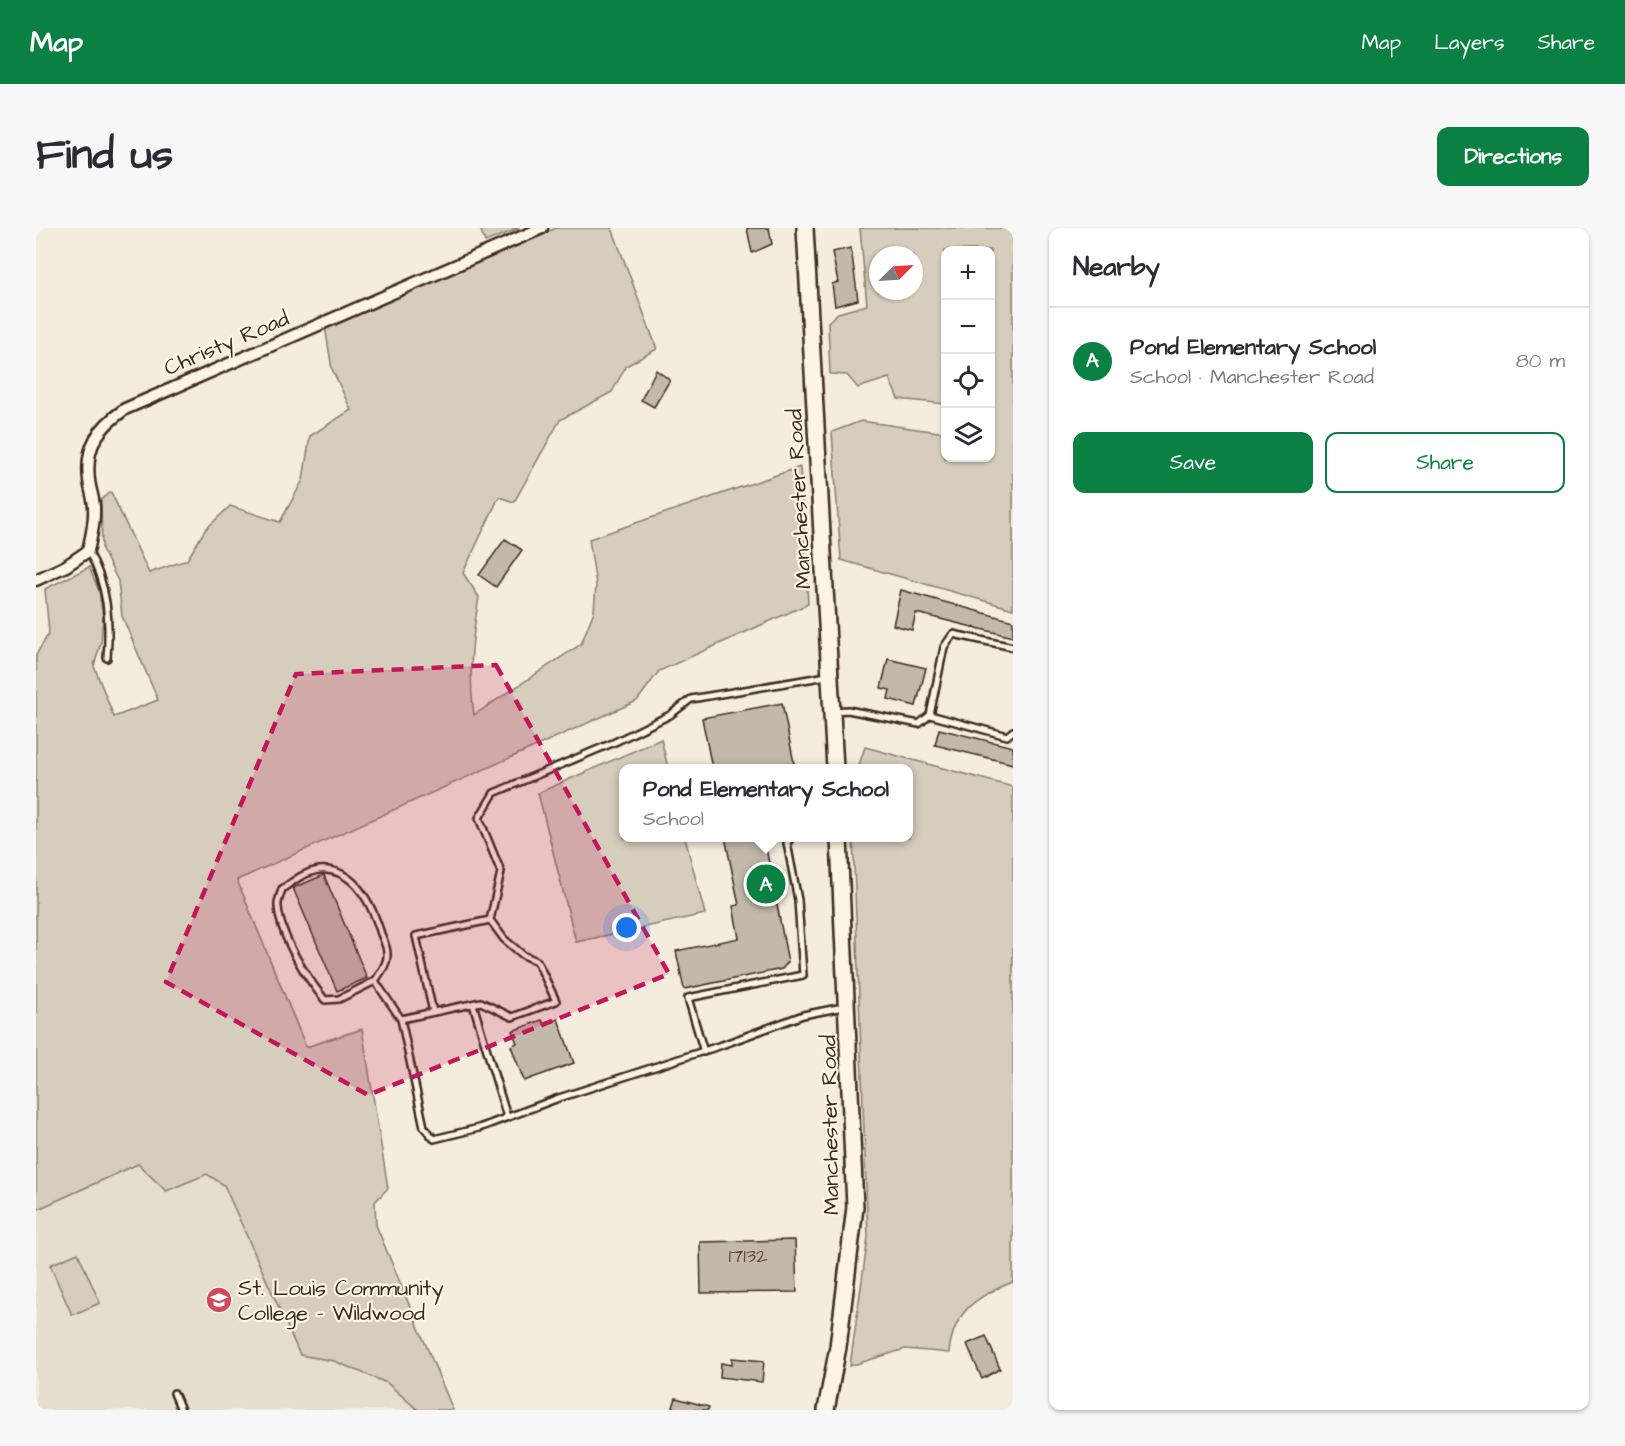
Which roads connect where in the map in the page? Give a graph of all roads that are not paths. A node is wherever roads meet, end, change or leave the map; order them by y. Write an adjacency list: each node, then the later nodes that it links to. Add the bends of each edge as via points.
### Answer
1 (542, 228): 3 (street, Christy Road, via 125,409 106,422 95,436 90,455 94,507)
2 (805, 228): 7 (street, Manchester Road)
3 (88, 551): 4 (street); 6 (lane, via 101,578 108,609)
4 (36, 580)
5 (1013, 647): 9 (lane, via 953,634 944,647)
6 (107, 658)
7 (830, 676): 8 (street, Manchester Road); 14 (lane, via 691,699 670,715 624,738 494,794 479,818 501,872)
8 (832, 711): 9 (lane, via 848,710 912,724 919,724); 11 (street, Manchester Road)
9 (930, 715): 10 (lane, via 1007,736)
10 (1013, 731)
11 (835, 764)
12 (788, 842): 20 (lane, via 798,900 804,975 688,998)
13 (839, 842): 17 (street, Manchester Road)
14 (490, 920): 16 (lane, via 504,939 537,961 556,1001 512,1017 481,1002); 18 (lane, via 416,936)
15 (375, 981): 15 (lane, via 388,953 359,887 340,872 321,870 307,872 282,889 278,906 289,942 308,980 325,1000 339,999); 19 (lane)
16 (473, 1004): 18 (lane); 21 (lane)
17 (848, 1006): 20 (lane, via 802,1015); 24 (street, Manchester Road, via 855,1207)
18 (433, 1012): 19 (lane)
19 (401, 1019): 21 (lane, via 424,1127 434,1138)
20 (704, 1052): 21 (lane)
21 (507, 1117)
22 (174, 1394): 23 (lane)
23 (181, 1410)
24 (826, 1410)

